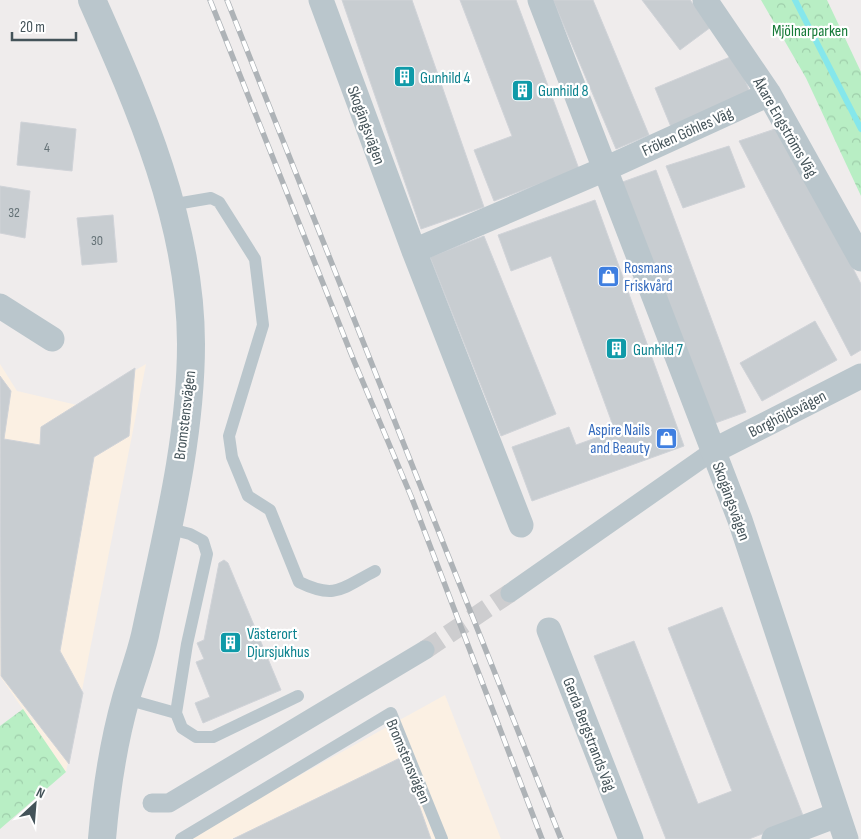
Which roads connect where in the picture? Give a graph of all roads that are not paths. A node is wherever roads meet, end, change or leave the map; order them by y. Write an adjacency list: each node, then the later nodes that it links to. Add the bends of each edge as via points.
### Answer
1 (92, 0): 7 (street, Bromstensvägen, via 138,109)
2 (321, 0): 8 (street, Skogängsvägen)
3 (540, 0): 6 (street, Skogängsvägen)
4 (706, 0): 5 (street, Åkare Engströms Väg)
5 (769, 94): 6 (street, Fröken Göhles Väg); 9 (street, Åkare Engströms Väg)
6 (605, 168): 8 (street); 13 (street, Skogängsvägen)
7 (170, 205): 15 (street, Bromstensvägen, via 182,260 191,342 186,417); 16 (lane, via 211,198 219,202 255,259 263,325 229,436 232,458 248,496 270,510 300,582 317,591 332,593)
8 (414, 251): 14 (street, Skogängsvägen)
9 (861, 259)
10 (0, 306): 11 (street)
11 (52, 340)
12 (861, 376): 13 (street, Borghöjdsvägen)
13 (713, 451): 17 (street); 24 (street, Skogängsvägen, via 742,526)
14 (522, 525)
15 (166, 528): 21 (street, Bromstensvägen, via 144,639); 22 (lane, via 203,541 207,554)
16 (375, 572)
17 (510, 593)
18 (549, 630): 28 (street, Gerda Bergstrands Väg)
19 (425, 650): 23 (street, via 169,803)
20 (298, 696): 22 (lane, via 213,737 196,737 182,728)
21 (126, 699): 22 (lane); 26 (street, Bromstensvägen, via 109,780)
22 (176, 713)
23 (152, 803)
24 (837, 816): 29 (street); 30 (street, Skogängsvägen)
25 (184, 838): 27 (lane, Bromstensvägen, via 391,713)
26 (102, 839)
27 (442, 839)
28 (631, 839)
29 (774, 839)
30 (846, 839)

